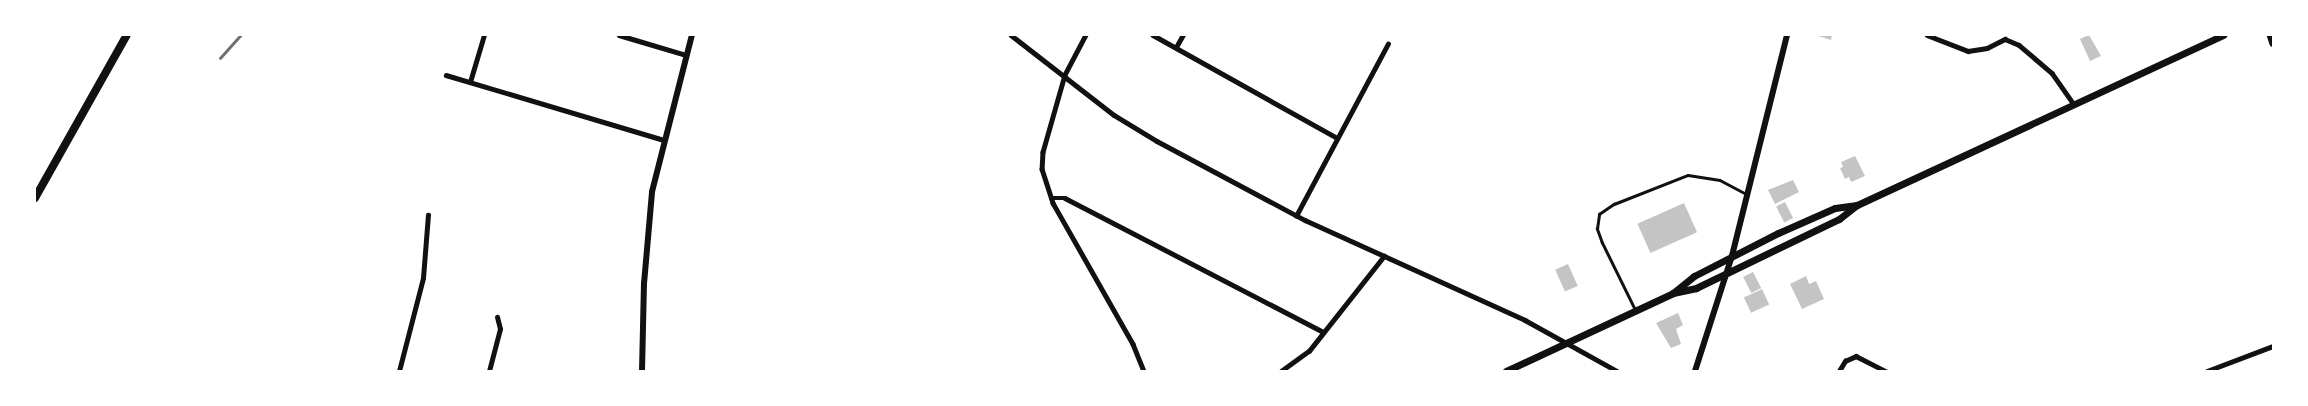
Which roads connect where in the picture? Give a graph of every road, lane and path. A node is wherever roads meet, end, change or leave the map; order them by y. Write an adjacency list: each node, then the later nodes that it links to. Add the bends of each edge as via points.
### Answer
1 (127, 35): 23 (highway)
2 (484, 35): 19 (street)
3 (619, 35): 16 (street)
4 (692, 35): 16 (street)
5 (1011, 35): 18 (street)
6 (1086, 35): 18 (street)
7 (1153, 35): 15 (street)
8 (1183, 35): 15 (street)
9 (1787, 35): 24 (street)
10 (1927, 35): 20 (street, via 1968,51 1987,48 2005,39 2018,45 2052,73)
11 (2223, 35): 20 (main road)
12 (2270, 35): 14 (street)
13 (1388, 44): 21 (street)
14 (2273, 44)
15 (1176, 47): 21 (street)
16 (686, 55): 22 (street)
17 (446, 75): 19 (street)
18 (1065, 75): 26 (street, via 1042,159 1044,180); 29 (street, via 1140,131)
19 (470, 82): 22 (street)
20 (2074, 104): 27 (main road)
21 (1337, 138): 29 (street)
22 (664, 140): 41 (street, via 648,225)
23 (37, 191): 25 (highway)
24 (1748, 195): 31 (street); 34 (lane, via 1720,180 1688,174 1614,204 1599,214 1598,229 1602,242)
25 (35, 198)
26 (1051, 198): 36 (street, via 1065,198); 42 (street, via 1133,344)
27 (1857, 205): 31 (main road, via 1835,208); 32 (main road, via 1839,219)
28 (428, 215): 39 (street, via 423,278)
29 (1296, 216): 30 (street)
30 (1384, 256): 36 (street); 37 (street)
31 (1732, 256): 32 (main road); 33 (main road, via 1694,276)
32 (1725, 274): 33 (main road, via 1696,288); 46 (main road)
33 (1673, 293): 34 (main road)
34 (1635, 311): 37 (main road)
35 (497, 317): 40 (street, via 500,329)
36 (1322, 331): 43 (street, via 1309,350)
37 (1568, 343): 44 (main road); 45 (street)
38 (2273, 346): 49 (street)
39 (399, 371)
40 (489, 371)
41 (642, 371)
42 (1144, 371)
43 (1281, 371)
44 (1506, 371)
45 (1617, 371)
46 (1695, 371)
47 (1839, 371): 48 (street, via 1845,361 1856,356)
48 (1886, 371)
49 (2207, 371)

